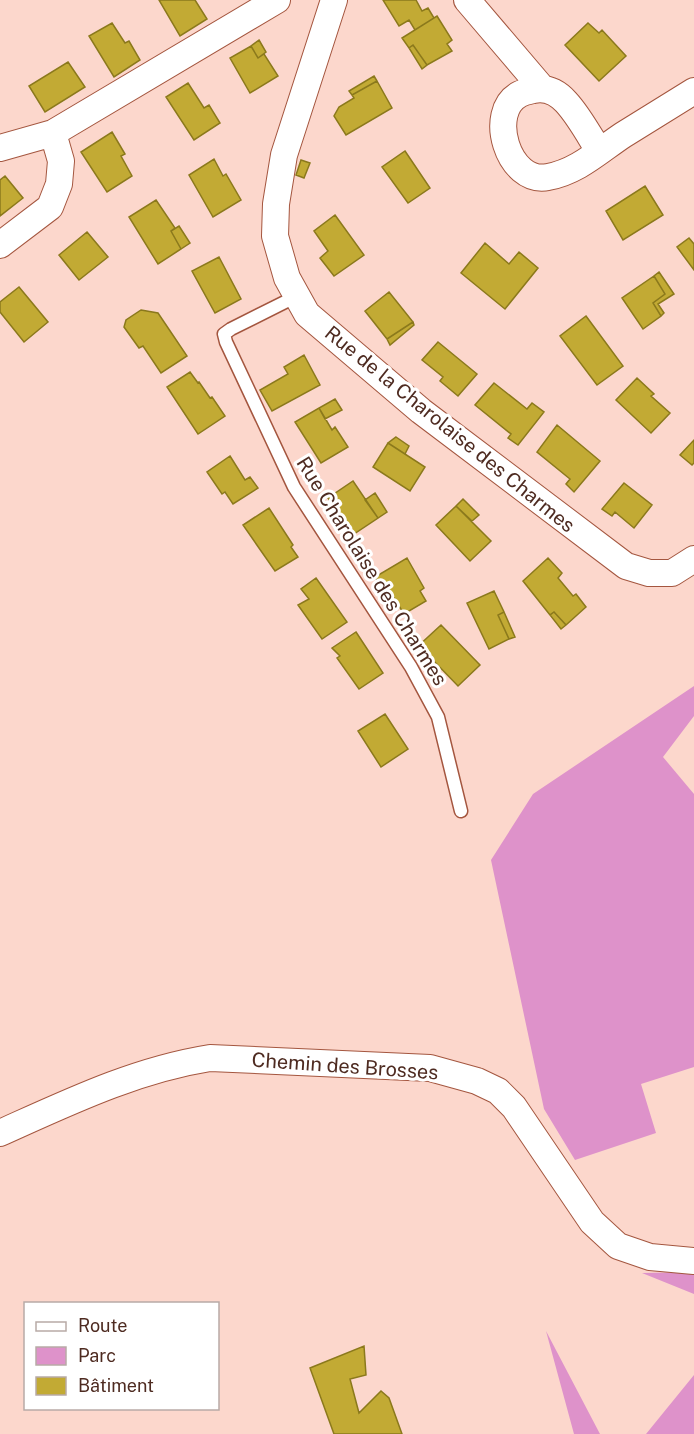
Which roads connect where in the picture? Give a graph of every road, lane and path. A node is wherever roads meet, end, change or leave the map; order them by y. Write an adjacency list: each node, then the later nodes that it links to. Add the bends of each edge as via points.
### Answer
1 (277, 0): 6 (street)
2 (334, 0): 10 (street, Rue de la Charolaise des Charmes, via 284,155 276,204 275,236 287,278)
3 (467, 0): 4 (street)
4 (542, 88): 8 (street, via 566,102); 8 (street, via 520,94 505,112 506,148 515,165 545,178 569,172)
5 (694, 92): 8 (street)
6 (53, 133): 7 (street); 9 (street, via 61,161 59,184 50,207)
7 (0, 148)
8 (599, 151)
9 (0, 245)
10 (297, 296): 11 (street, Rue de la Charolaise des Charmes, via 307,314 421,411 626,566 649,573 672,573); 12 (lane, Rue Charolaise des Charmes, via 231,329 224,334 226,342 294,487 411,667 438,717)
11 (694, 559)
12 (461, 811)
13 (0, 1133): 14 (street, Chemin des Brosses, via 138,1075 210,1058 430,1068 477,1081 498,1092 520,1115 592,1222 618,1246 650,1257)
14 (694, 1261)

